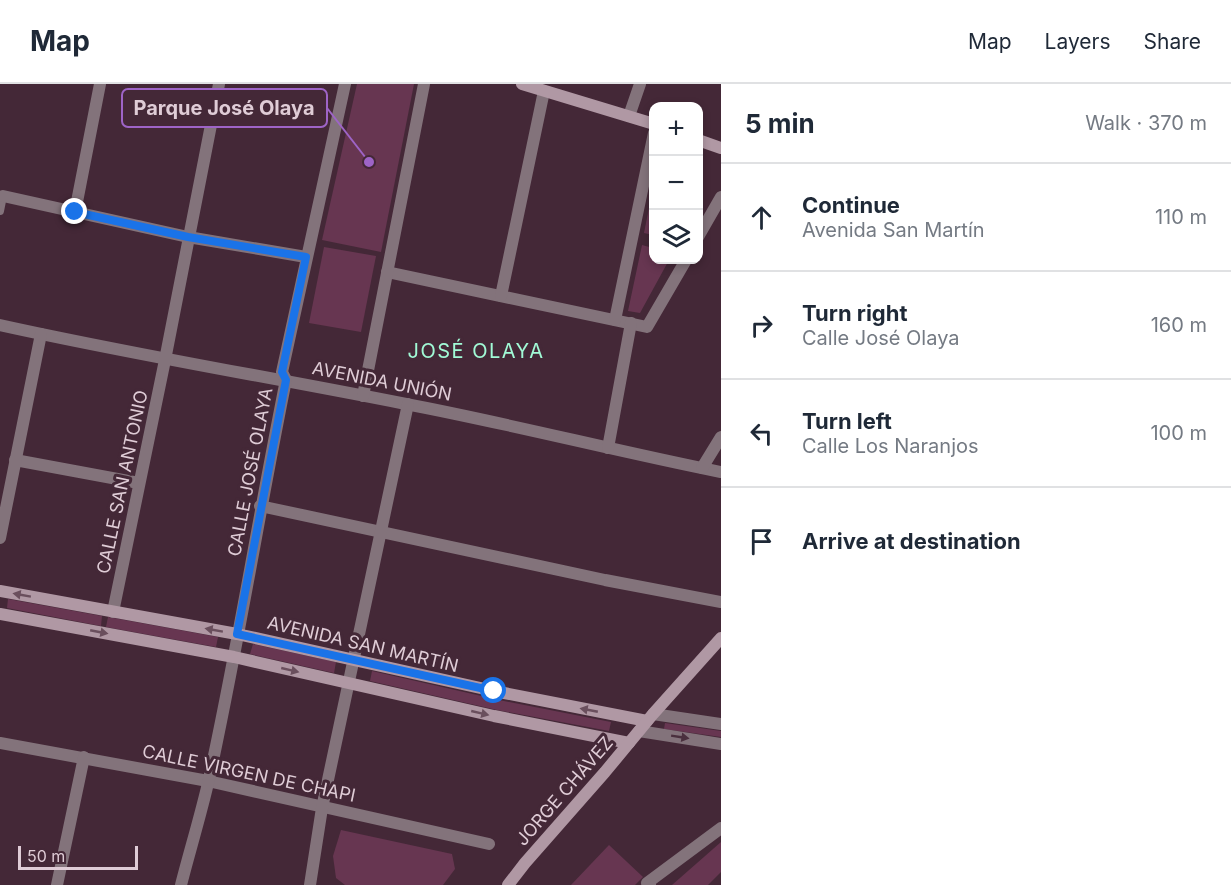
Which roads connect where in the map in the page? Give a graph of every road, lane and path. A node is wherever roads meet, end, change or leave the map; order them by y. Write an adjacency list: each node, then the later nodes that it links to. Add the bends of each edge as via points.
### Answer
1 (100, 84): 16 (street)
2 (219, 84): 18 (street, CALLE SAN ANTONIO)
3 (345, 84): 19 (street, CALLE JOSÉ OLAYA)
4 (424, 84): 21 (street)
5 (522, 84): 7 (main road)
6 (640, 84): 8 (street)
7 (544, 91): 8 (main road); 22 (street)
8 (629, 116): 9 (main road)
9 (649, 122)
10 (703, 141): 11 (main road)
11 (721, 148)
12 (649, 156): 23 (street)
13 (3, 196): 15 (lane); 16 (street)
14 (721, 197): 17 (street)
15 (0, 211)
16 (75, 212): 18 (street)
17 (703, 230)
18 (188, 237): 19 (street); 27 (street, CALLE SAN ANTONIO)
19 (306, 257): 28 (street, CALLE JOSÉ OLAYA, via 282,372)
20 (684, 264): 24 (street, via 647,327)
21 (387, 272): 22 (street); 29 (street)
22 (501, 296): 23 (street)
23 (615, 320): 24 (street)
24 (631, 323): 32 (street)
25 (0, 325): 26 (street, AVENIDA UNIÓN)
26 (41, 334): 27 (street, AVENIDA UNIÓN); 33 (street)
27 (165, 360): 28 (street, AVENIDA UNIÓN); 36 (street, CALLE SAN ANTONIO)
28 (286, 380): 29 (street, AVENIDA UNIÓN); 37 (street, CALLE JOSÉ OLAYA)
29 (363, 396): 30 (street, AVENIDA UNIÓN)
30 (408, 404): 32 (street, AVENIDA UNIÓN); 38 (street)
31 (721, 438): 34 (street)
32 (608, 448): 34 (street, AVENIDA UNIÓN)
33 (15, 460): 36 (street); 39 (street)
34 (702, 468): 35 (street, AVENIDA UNIÓN)
35 (721, 472)
36 (139, 483): 42 (street, CALLE SAN ANTONIO)
37 (260, 507): 38 (street); 44 (street, CALLE JOSÉ OLAYA)
38 (382, 532): 41 (street); 47 (street)
39 (0, 538)
40 (0, 591): 42 (main road, AVENIDA SAN MARTÍN, one-way to 40)
41 (721, 602)
42 (113, 612): 44 (main road, AVENIDA SAN MARTÍN, one-way to 42)
43 (0, 614): 46 (main road, one-way to 46)
44 (237, 634): 46 (street, CALLE JOSÉ OLAYA); 47 (main road, AVENIDA SAN MARTÍN)
45 (721, 638): 49 (main road, JORGE CHÁVEZ)
46 (234, 657): 48 (main road, one-way to 48); 55 (street, CALLE JOSÉ OLAYA)
47 (354, 660): 48 (street); 49 (main road, AVENIDA SAN MARTÍN, one-way to 47)
48 (349, 683): 52 (main road, one-way to 52); 56 (street)
49 (646, 722): 50 (street, AVENIDA SAN MARTÍN); 52 (main road, JORGE CHÁVEZ); 53 (street, AVENIDA SAN MARTÍN, one-way to 53)
50 (721, 724)
51 (0, 743): 54 (street, CALLE VIRGEN DE CHAPI)
52 (629, 743): 62 (main road, JORGE CHÁVEZ)
53 (721, 744)
54 (84, 757): 55 (street, CALLE VIRGEN DE CHAPI); 59 (street)
55 (208, 781): 56 (street, CALLE VIRGEN DE CHAPI); 60 (street, CALLE JOSÉ OLAYA)
56 (322, 808): 58 (street, CALLE VIRGEN DE CHAPI); 61 (street)
57 (721, 828): 63 (street, via 647,883)
58 (489, 844)
59 (57, 885)
60 (181, 885)
61 (310, 885)
62 (508, 885)
63 (650, 885)

